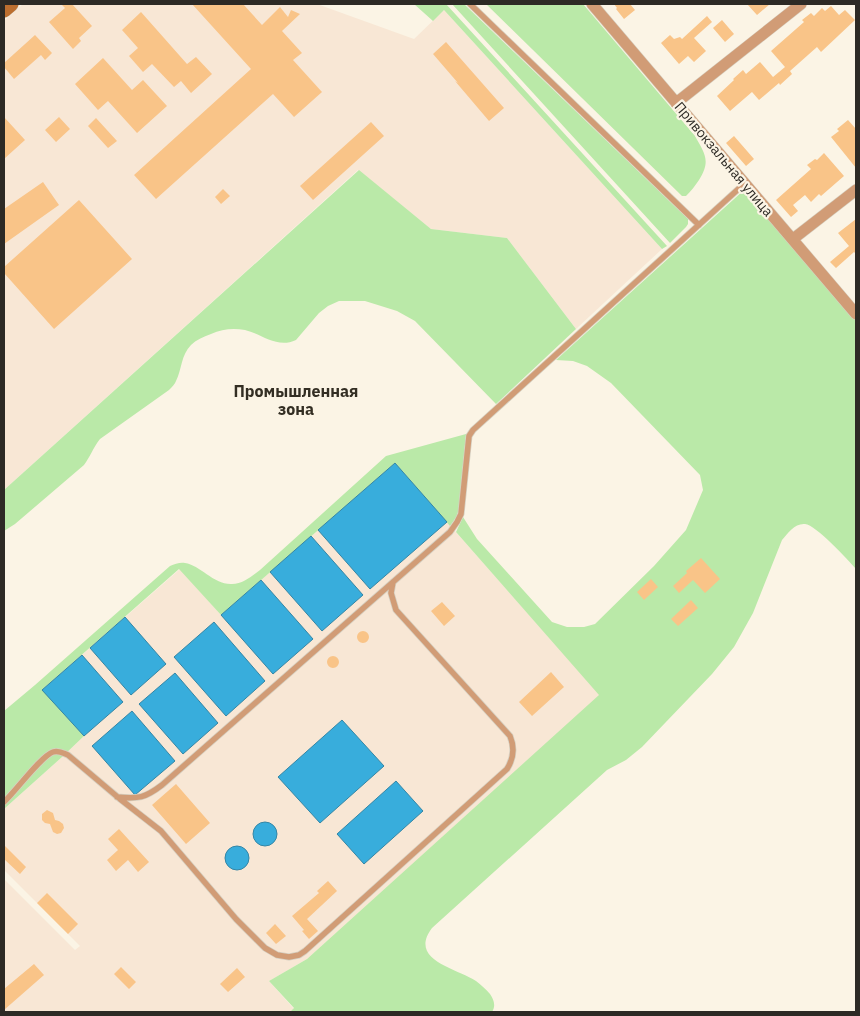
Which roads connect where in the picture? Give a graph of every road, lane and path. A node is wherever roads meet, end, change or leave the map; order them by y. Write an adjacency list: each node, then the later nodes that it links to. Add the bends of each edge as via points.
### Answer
1 (11, 4): 5 (main road)
2 (470, 4): 9 (lane)
3 (592, 4): 6 (street, Привокзальная улица)
4 (801, 4): 6 (street)
5 (4, 10)
6 (676, 103): 7 (street, Привокзальная улица)
7 (745, 183): 9 (lane); 10 (street, Привокзальная улица)
8 (856, 190): 10 (street)
9 (699, 225): 12 (lane, via 473,430 469,436 461,514 457,522 450,532)
10 (793, 239): 11 (street, Привокзальная улица)
11 (856, 314)
12 (393, 582): 13 (lane, via 162,785 138,798); 13 (lane, via 391,594 396,610 510,736 514,748 512,760 506,770 305,951 288,957 264,948 161,831)
13 (117, 797): 14 (lane, via 68,755 55,751 37,765)
14 (4, 802)

